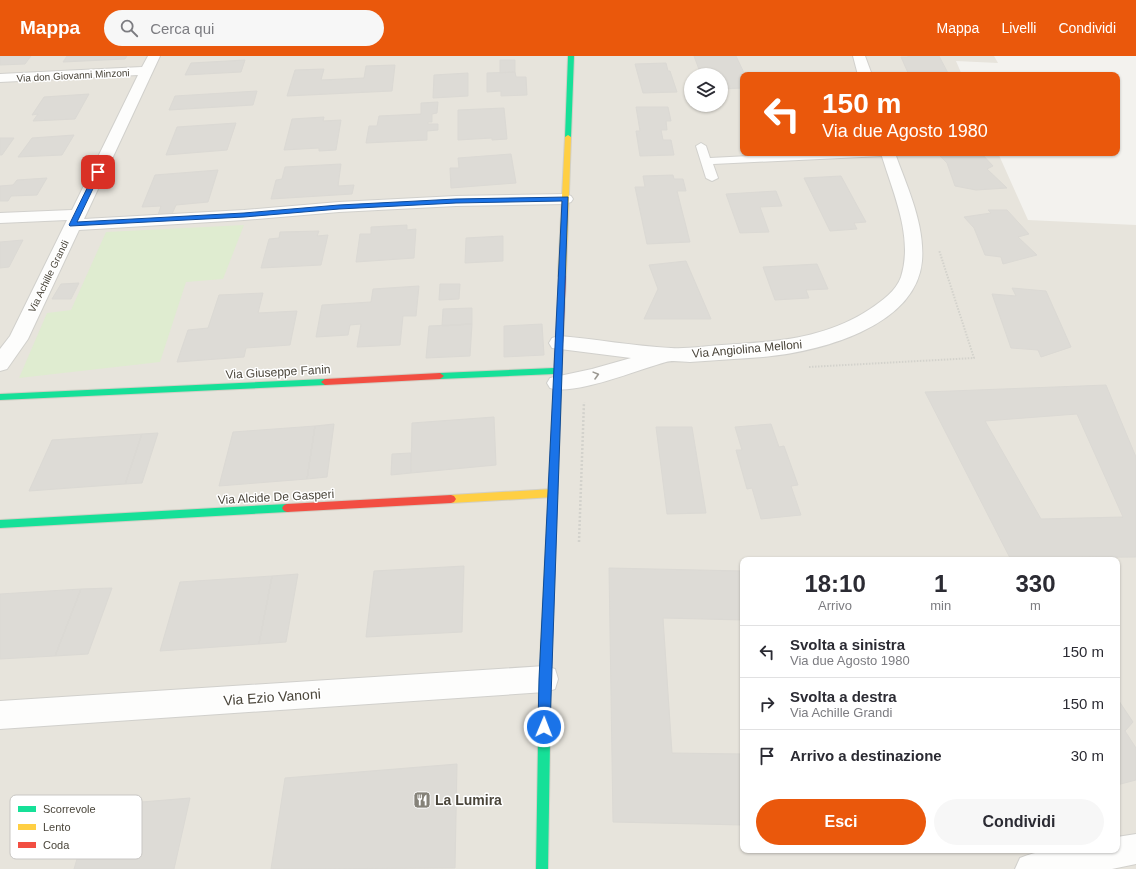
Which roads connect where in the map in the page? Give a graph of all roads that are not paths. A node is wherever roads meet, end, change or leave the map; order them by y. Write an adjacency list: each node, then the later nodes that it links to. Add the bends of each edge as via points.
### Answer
1 (154, 56): 4 (street, Via Achille Grandi)
2 (571, 56): 12 (main road)
3 (859, 56): 5 (street)
4 (147, 71): 6 (street, Via don Giovanni Minzoni); 14 (street, Via Achille Grandi)
5 (864, 72)
6 (0, 78)
7 (701, 146): 10 (lane)
8 (817, 156): 10 (lane)
9 (889, 156): 16 (street, Via Angiolina Melloni, via 910,223 914,254 910,277 896,300 860,324 837,335 804,345)
10 (706, 161): 11 (lane)
11 (712, 178)
12 (565, 199): 14 (street, via 456,201 244,215); 15 (main road)
13 (0, 218): 14 (street)
14 (75, 220): 17 (street, Via Achille Grandi, via 18,339)
15 (559, 343): 16 (street, Via Angiolina Melloni); 18 (main road)
16 (671, 355): 18 (street, Via Angiolina Melloni, one-way to 16, via 592,376)
17 (0, 364)
18 (558, 377): 19 (main road, Via Giuseppe Fanin); 20 (main road)
19 (0, 397)
20 (553, 493): 21 (main road, Via Alcide De Gasperi); 22 (main road)
21 (0, 524)
22 (545, 679): 23 (street, Via Ezio Vanoni); 27 (main road)
23 (0, 716)
24 (1136, 849): 25 (street)
25 (1120, 852)
26 (1115, 853): 28 (street)
27 (542, 869)
28 (1031, 869)

